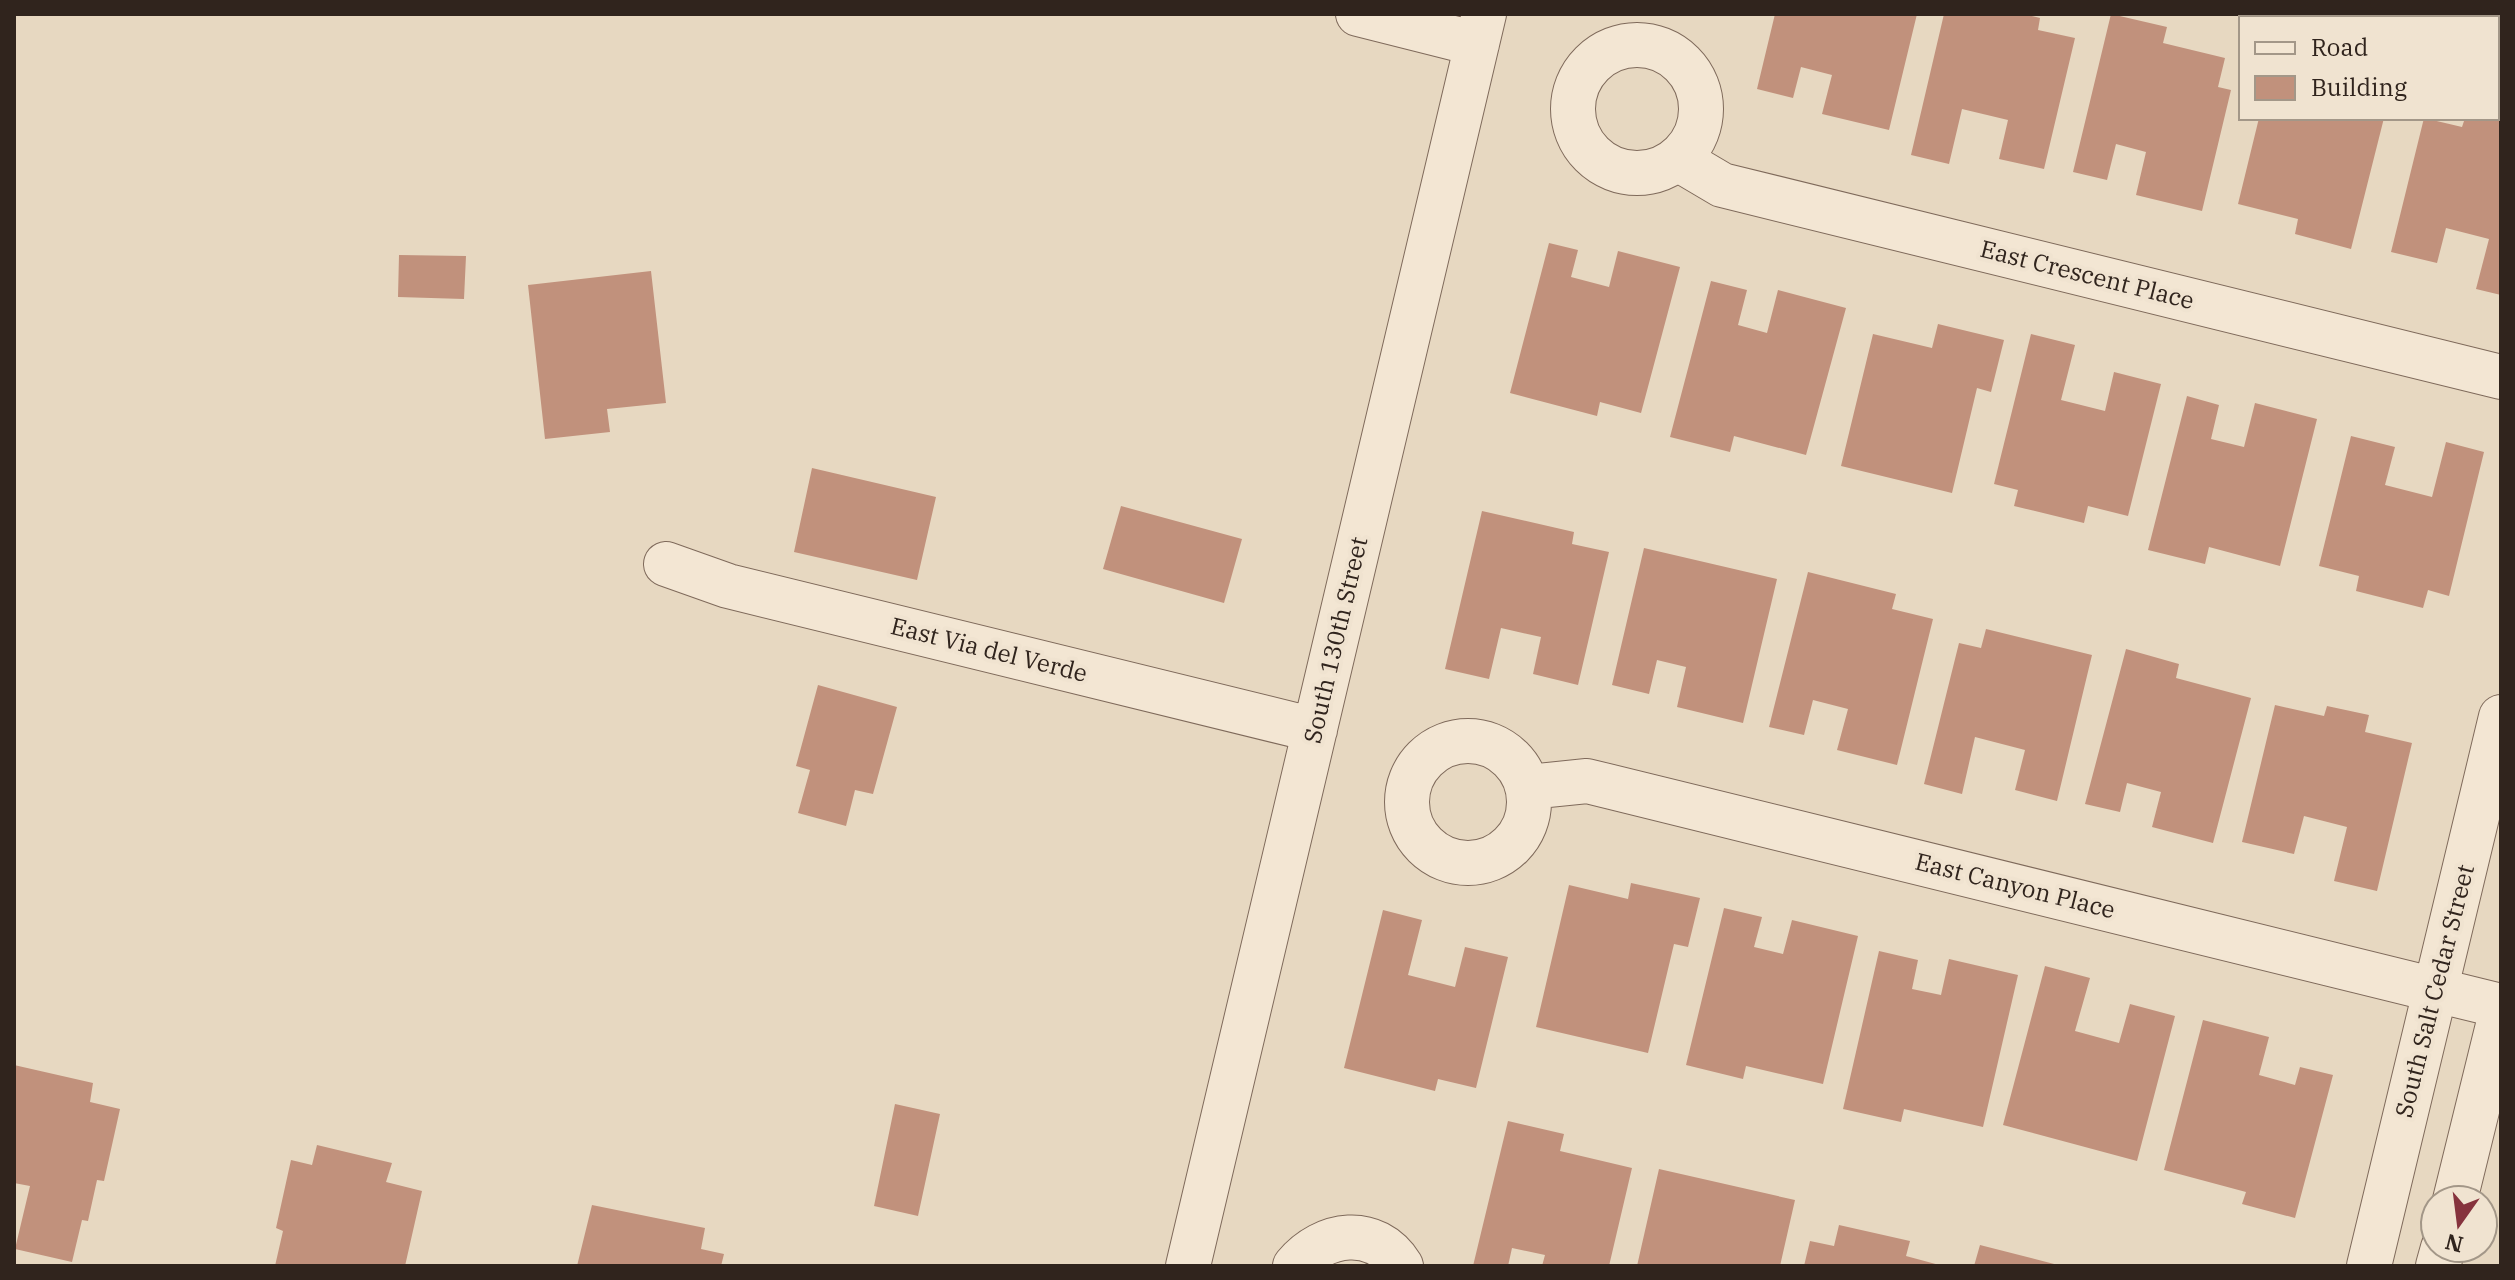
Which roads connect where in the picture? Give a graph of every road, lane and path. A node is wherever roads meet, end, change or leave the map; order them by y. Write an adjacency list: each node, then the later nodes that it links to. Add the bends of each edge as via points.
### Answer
1 (1358, 14): 2 (street)
2 (1480, 29): 7 (street, South 130th Street)
3 (1678, 159): 4 (street, East Crescent Place, via 1722,185)
4 (2501, 377)
5 (666, 564): 7 (street, East Via del Verde, via 728,586)
6 (2501, 717): 9 (street, South Salt Cedar Street)
7 (1315, 730): 13 (street, South 130th Street)
8 (1528, 787): 9 (street, East Canyon Place, via 1587,781)
9 (2435, 989): 10 (street, East Canyon Place); 16 (street, South Salt Cedar Street)
10 (2501, 1006)
11 (2501, 1013): 12 (street)
12 (2459, 1184)
13 (1188, 1266)
14 (1295, 1266): 15 (street, via 1306,1252 1344,1237 1382,1246)
15 (1401, 1266)
16 (2369, 1266)

